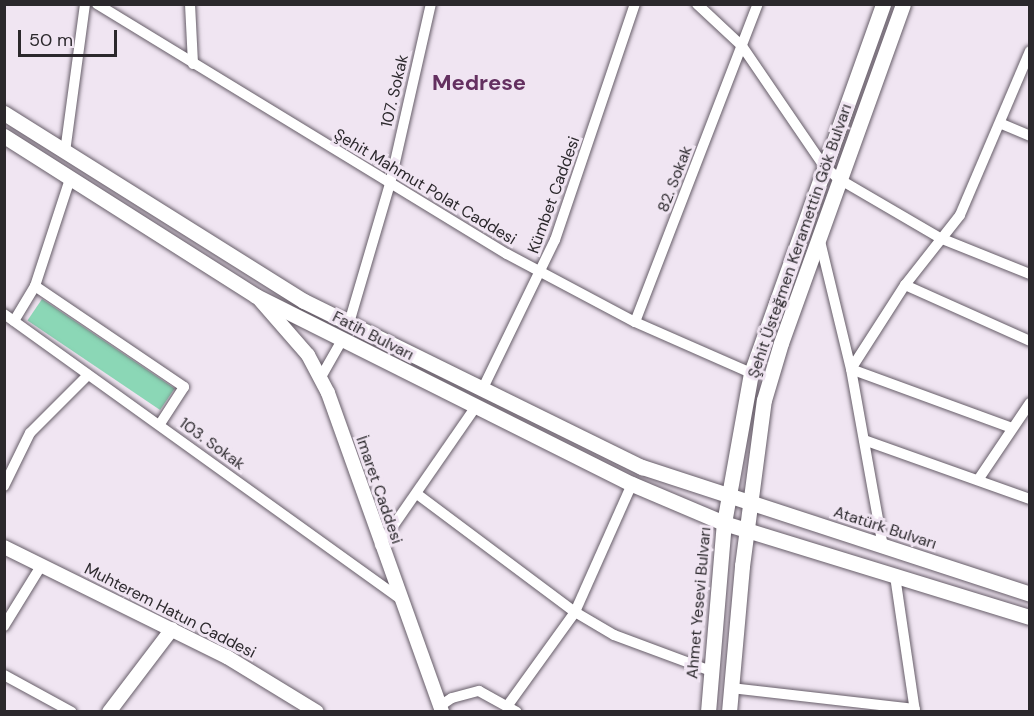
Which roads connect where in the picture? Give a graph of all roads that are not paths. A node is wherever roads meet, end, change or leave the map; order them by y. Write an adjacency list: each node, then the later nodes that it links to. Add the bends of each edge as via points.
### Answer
1 (85, 4): 17 (street)
2 (97, 4): 12 (street, Şehit Mahmut Polat Caddesi)
3 (190, 4): 12 (street)
4 (431, 4): 21 (street, 107. Sokak)
5 (635, 4): 24 (street, Kümbet Caddesi)
6 (697, 4): 10 (street)
7 (758, 4): 10 (street, 82. Sokak)
8 (884, 4): 18 (main road, Şehit Üsteğmen Keramettin Gök Bulvarı)
9 (903, 4): 20 (main road, Şehit Üsteğmen Keramettin Gök Bulvarı)
10 (742, 46): 18 (street); 30 (street, 82. Sokak)
11 (1029, 51): 14 (street)
12 (193, 64): 21 (street, Şehit Mahmut Polat Caddesi)
13 (4, 113): 17 (main road, Fatih Bulvarı)
14 (1002, 124): 16 (street); 23 (street, via 960,214)
15 (4, 136): 19 (main road, Fatih Bulvarı)
16 (1029, 136)
17 (65, 152): 31 (main road, Fatih Bulvarı, via 264,279)
18 (824, 166): 20 (street); 35 (main road, Şehit Üsteğmen Keramettin Gök Bulvarı)
19 (70, 179): 27 (street); 28 (main road, Fatih Bulvarı)
20 (839, 179): 22 (main road, Şehit Üsteğmen Keramettin Gök Bulvarı); 23 (street)
21 (390, 184): 24 (street, Şehit Mahmut Polat Caddesi); 31 (street, 107. Sokak)
22 (819, 237): 34 (street); 50 (main road, Şehit Üsteğmen Keramettin Gök Bulvarı, via 764,400)
23 (940, 238): 25 (street); 26 (street)
24 (541, 272): 30 (street, Şehit Mahmut Polat Caddesi); 38 (street, Kümbet Caddesi)
25 (1029, 274)
26 (905, 285): 33 (street); 34 (street)
27 (35, 286): 29 (street); 41 (street, via 184,387)
28 (256, 296): 32 (main road, Fatih Bulvarı); 37 (street, İmaret Caddesi, via 294,337)
29 (9, 317): 36 (street, 103. Sokak)
30 (635, 322): 35 (street, Şehit Mahmut Polat Caddesi)
31 (349, 323): 38 (main road, Fatih Bulvarı)
32 (342, 340): 37 (street); 40 (main road, Fatih Bulvarı)
33 (1029, 341)
34 (850, 369): 42 (street); 43 (street)
35 (751, 373): 48 (main road, Şehit Üsteğmen Keramettin Gök Bulvarı)
36 (88, 375): 41 (street, 103. Sokak); 46 (street, via 30,433)
37 (321, 377): 53 (street, İmaret Caddesi)
38 (483, 388): 48 (main road, Fatih Bulvarı, via 642,467)
39 (1029, 402): 42 (street)
40 (475, 408): 45 (main road, Fatih Bulvarı); 47 (street)
41 (160, 424): 59 (street, 103. Sokak)
42 (1012, 428): 44 (street)
43 (864, 440): 44 (street); 54 (street)
44 (978, 480): 49 (street)
45 (632, 484): 51 (main road, Fatih Bulvarı); 60 (street)
46 (4, 486)
47 (417, 494): 53 (street); 60 (street)
48 (729, 498): 50 (main road, Atatürk Bulvarı); 51 (main road, Ahmet Yesevi Bulvarı)
49 (1029, 499)
50 (749, 503): 52 (main road, Şehit Üsteğmen Keramettin Gök Bulvarı); 54 (main road, Atatürk Bulvarı)
51 (724, 523): 52 (main road, Fatih Bulvarı); 64 (main road, Ahmet Yesevi Bulvarı)
52 (746, 530): 57 (main road); 66 (main road)
53 (380, 545): 59 (street, İmaret Caddesi)
54 (883, 546): 58 (main road, Atatürk Bulvarı)
55 (4, 547): 56 (street, Muhterem Hatun Caddesi)
56 (41, 566): 62 (street); 63 (street, Muhterem Hatun Caddesi)
57 (895, 576): 61 (main road); 69 (street)
58 (1029, 594)
59 (401, 599): 68 (street, İmaret Caddesi)
60 (574, 612): 64 (street, via 614,634); 67 (street)
61 (1029, 618)
62 (4, 626)
63 (172, 629): 71 (street); 72 (street, Muhterem Hatun Caddesi)
64 (711, 671): 73 (main road, Ahmet Yesevi Bulvarı)
65 (4, 675): 70 (street)
66 (731, 688): 69 (street); 74 (main road)
67 (512, 708): 68 (street, via 479,691 452,698)
68 (441, 709)
69 (915, 710)
70 (72, 711)
71 (109, 711)
72 (316, 711)
73 (708, 711)
74 (729, 711)

